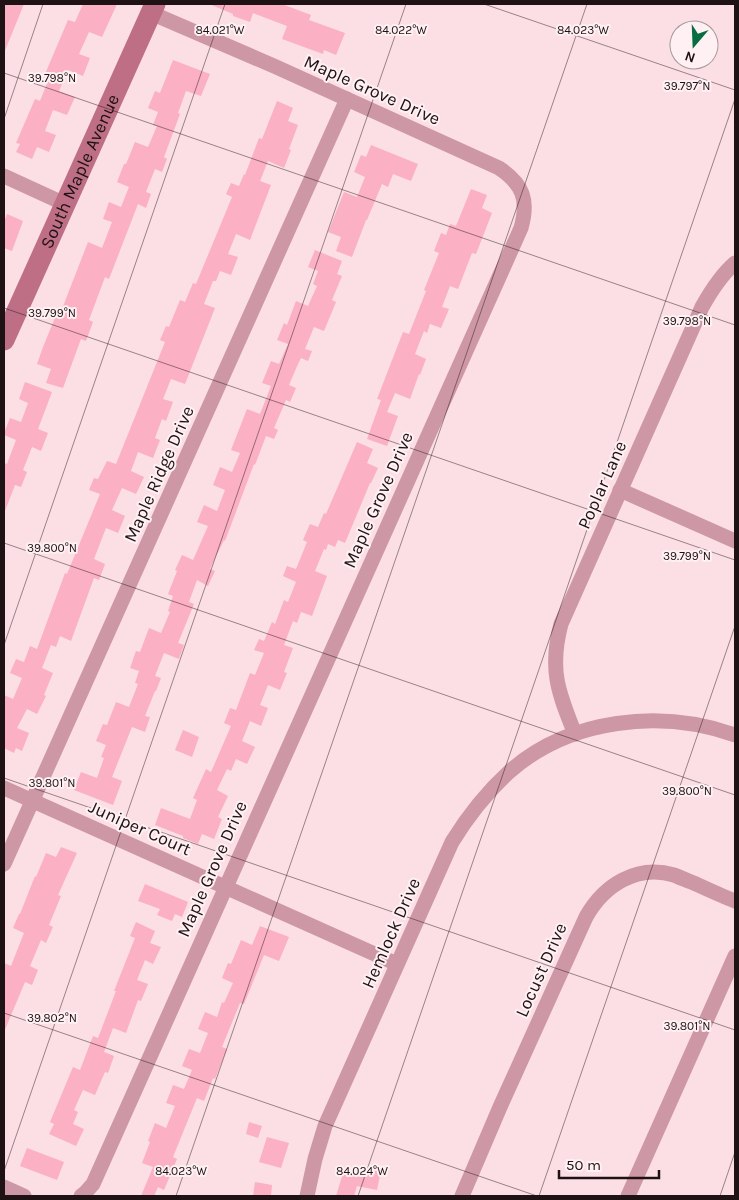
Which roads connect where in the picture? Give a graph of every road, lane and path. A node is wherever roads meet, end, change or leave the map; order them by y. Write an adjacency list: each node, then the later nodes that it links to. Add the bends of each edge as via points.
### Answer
1 (153, 8): 2 (street, Maple Grove Drive); 4 (main road, South Maple Avenue)
2 (347, 99): 12 (street, Maple Ridge Drive); 14 (street, Maple Grove Drive, via 499,168 521,190 524,216)
3 (4, 176): 4 (street)
4 (65, 204): 6 (main road, South Maple Avenue)
5 (735, 263): 7 (street, Poplar Lane, via 709,293)
6 (4, 340)
7 (620, 490): 8 (street); 9 (street, Poplar Lane, via 557,639 557,685)
8 (735, 541)
9 (575, 734): 10 (street, Hemlock Drive, via 602,726 651,720 702,725); 17 (street, Hemlock Drive, via 534,754 511,771 473,810 452,842)
10 (735, 735)
11 (4, 788): 12 (street, Juniper Court)
12 (32, 800): 13 (street, Maple Ridge Drive); 14 (street, Juniper Court)
13 (4, 864)
14 (225, 887): 17 (street, Juniper Court); 20 (street, Maple Grove Drive, via 93,1184)
15 (735, 901): 22 (street, Locust Drive, via 662,873 627,878 599,897 586,917)
16 (735, 956): 23 (street)
17 (397, 964): 21 (street, Hemlock Drive, via 325,1126)
18 (4, 1187): 19 (street)
19 (24, 1196)
20 (81, 1196)
21 (306, 1196)
22 (462, 1196)
23 (628, 1196)

